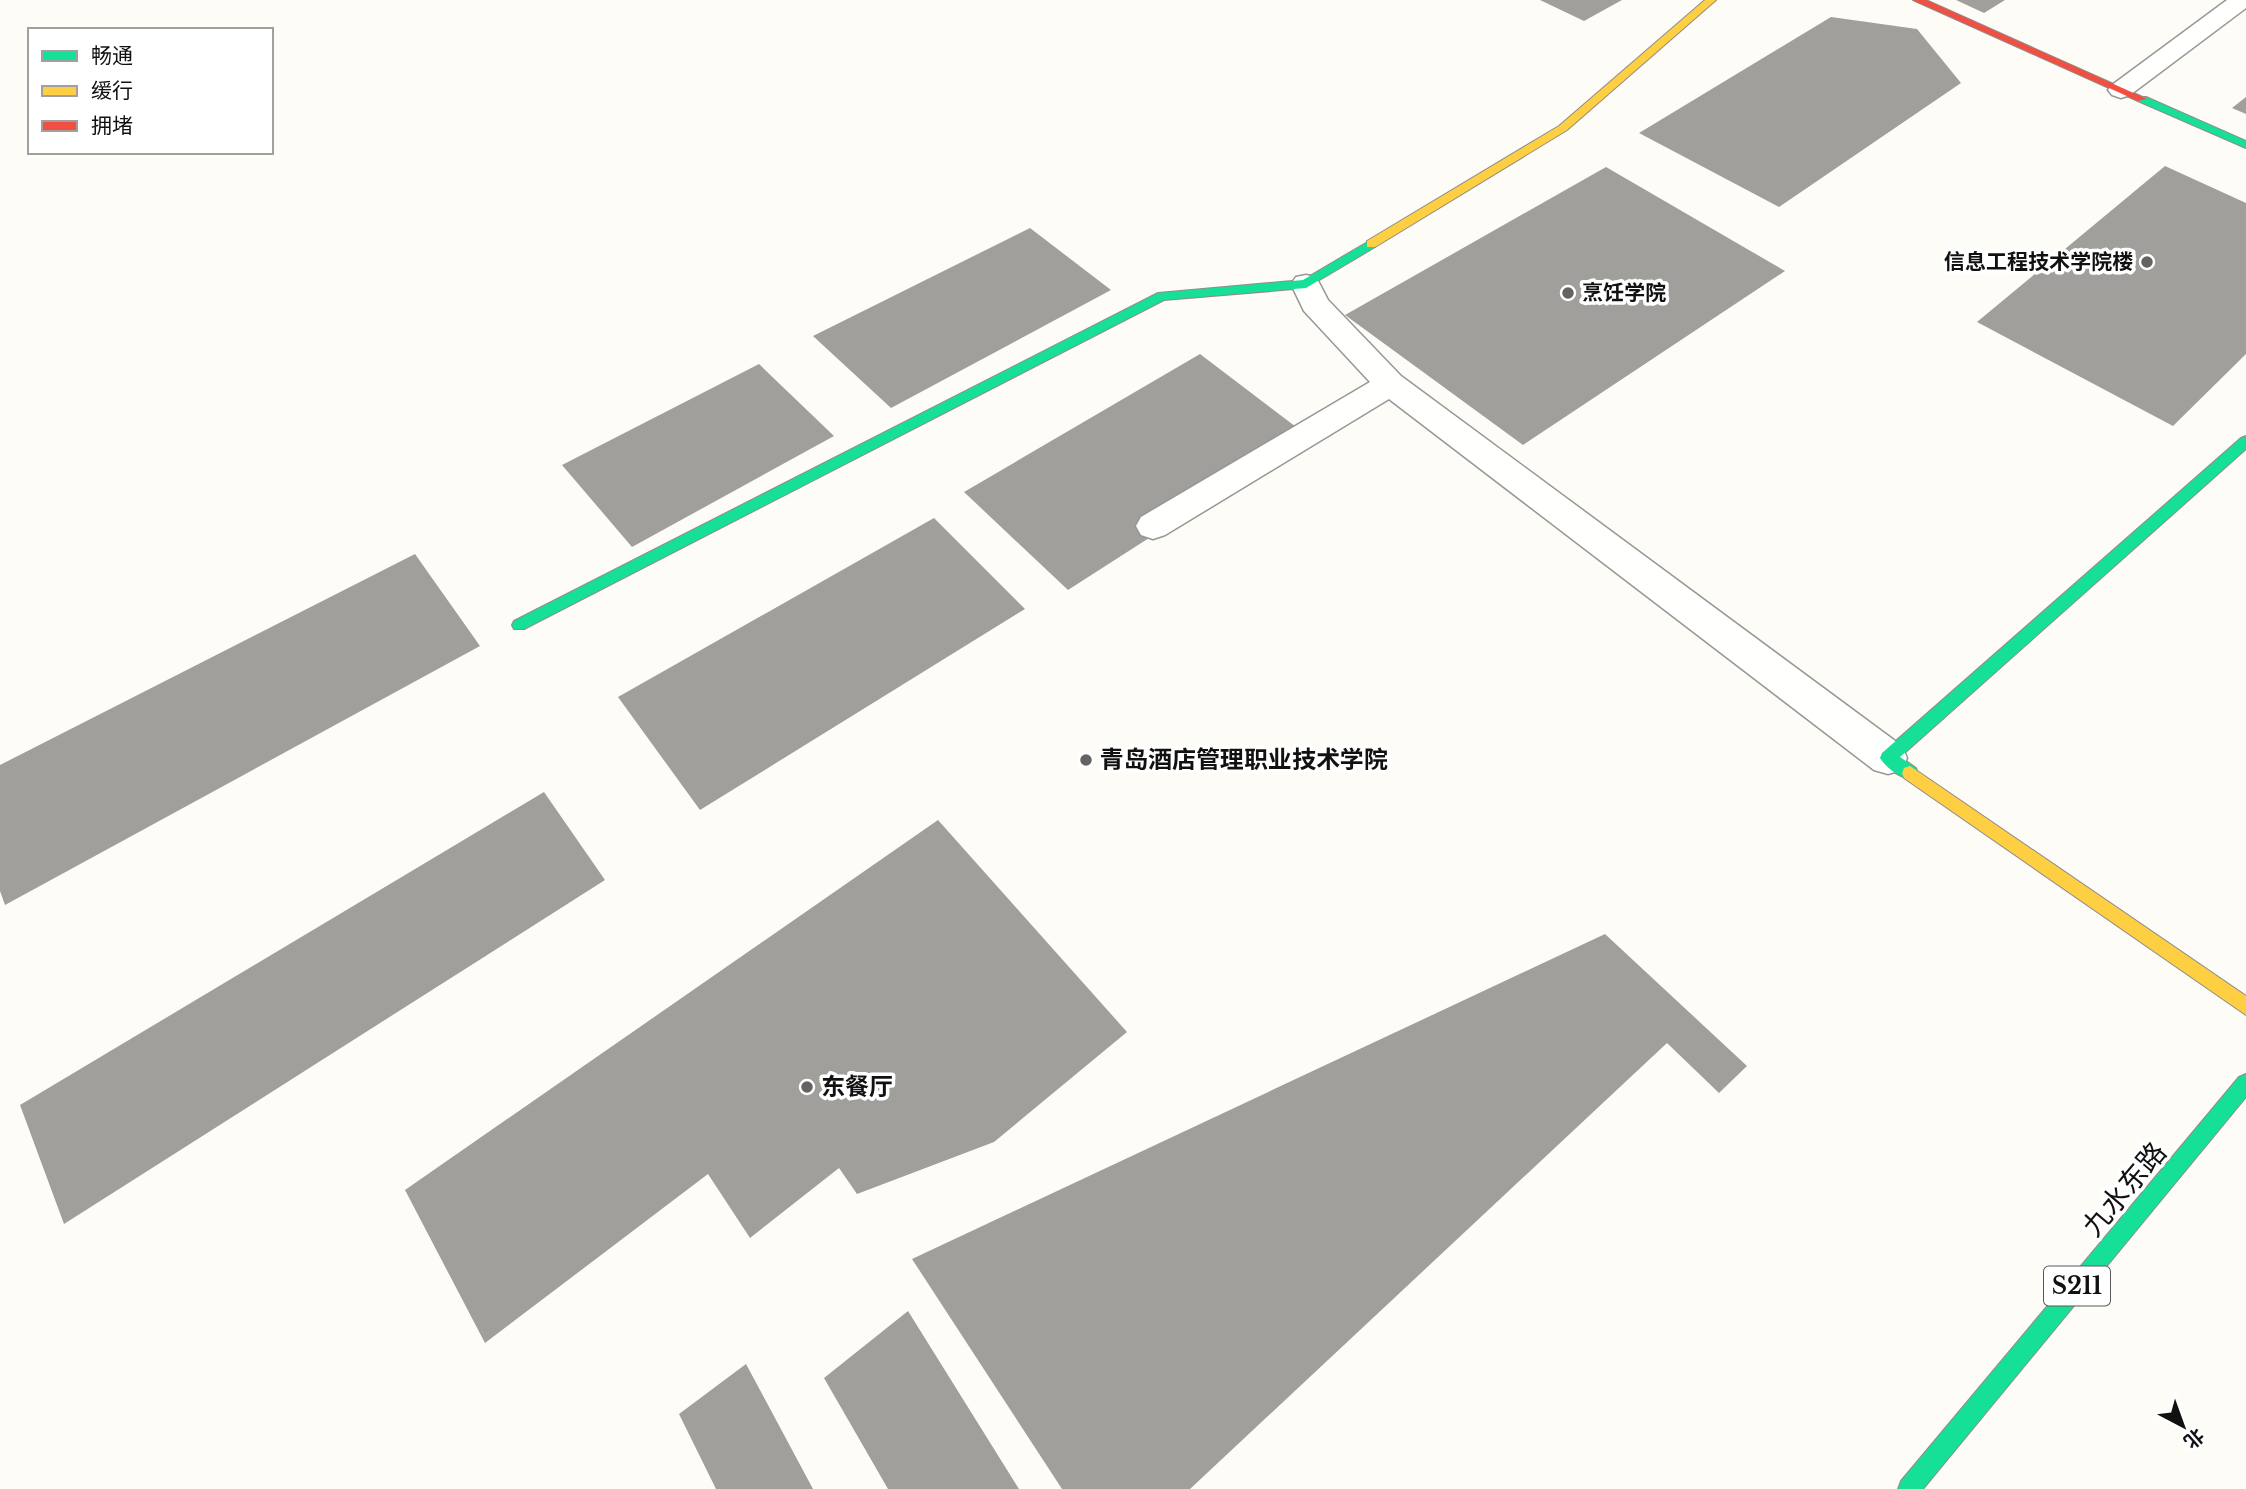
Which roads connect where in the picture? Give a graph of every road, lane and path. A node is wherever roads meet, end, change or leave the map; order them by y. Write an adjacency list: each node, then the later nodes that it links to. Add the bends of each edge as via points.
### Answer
1 (1711, 0): 6 (street, via 1563,128)
2 (1918, 0): 4 (street)
3 (2242, 0): 4 (street)
4 (2121, 90): 5 (street)
5 (2246, 145)
6 (1306, 284): 7 (street, via 1315,304); 10 (street, via 1162,296)
7 (1390, 384): 9 (street); 11 (street)
8 (2246, 441): 11 (street)
9 (1153, 526)
10 (519, 625)
11 (1888, 758): 12 (street)
12 (2246, 1006)
13 (2246, 1083): 14 (street, 九水东路 / S211)
14 (1909, 1489)

